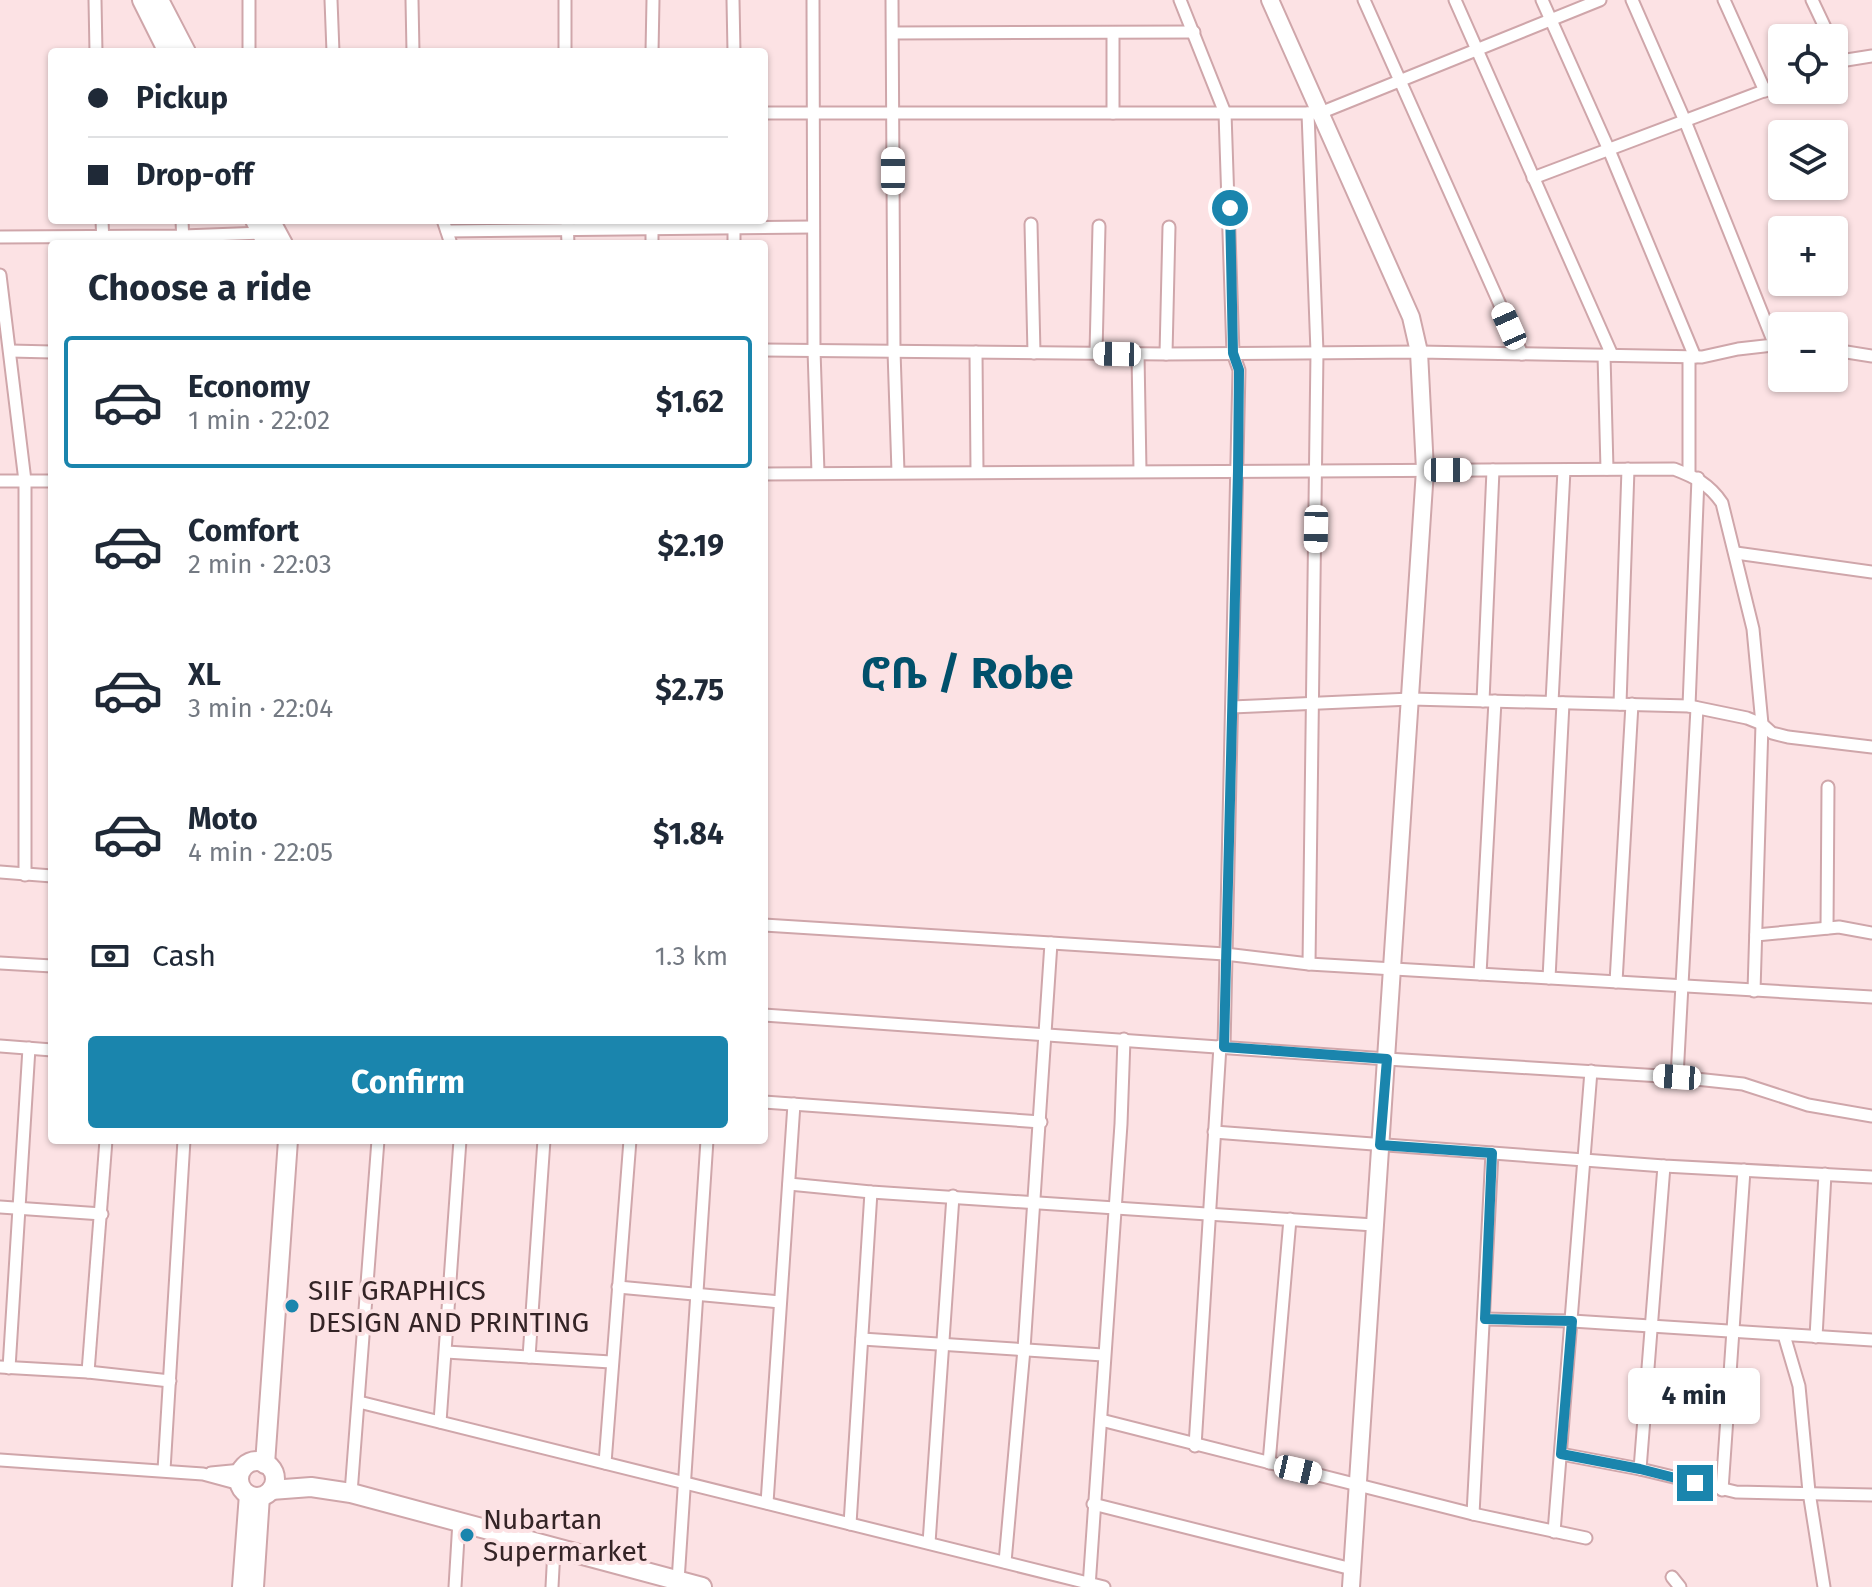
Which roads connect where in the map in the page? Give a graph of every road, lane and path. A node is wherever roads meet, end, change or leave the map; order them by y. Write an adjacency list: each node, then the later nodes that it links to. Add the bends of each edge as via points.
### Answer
1 (95, 0): 26 (street)
2 (142, 0): 27 (main road)
3 (159, 0): 28 (main road)
4 (249, 0): 29 (street)
5 (331, 0): 30 (street)
6 (412, 0): 31 (street)
7 (565, 0): 32 (street)
8 (653, 0): 33 (street)
9 (733, 0): 34 (street)
10 (813, 0): 42 (street)
11 (892, 0): 24 (street)
12 (1180, 0): 23 (street)
13 (1270, 0): 46 (street)
14 (1364, 0): 38 (street)
15 (1455, 0): 35 (street)
16 (1542, 0): 21 (street)
17 (1600, 0): 21 (street)
18 (1632, 0): 47 (street)
19 (1724, 0): 40 (street)
20 (1812, 0): 22 (street)
21 (1550, 20): 35 (street); 48 (street)
22 (1823, 24)
23 (1194, 32): 25 (street); 45 (street)
24 (893, 33): 25 (street); 41 (street)
25 (1113, 33): 44 (street)
26 (96, 48)
27 (166, 48)
28 (184, 48)
29 (249, 48)
30 (333, 48)
31 (413, 48)
32 (565, 48)
33 (652, 48)
34 (734, 48)
35 (1476, 50): 38 (street); 49 (street)
36 (1872, 56): 37 (street)
37 (1848, 60)
38 (1400, 82): 46 (street); 80 (street)
39 (1768, 90): 40 (street)
40 (1765, 91): 47 (street)
41 (893, 111): 42 (street); 44 (street); 69 (street)
42 (813, 112): 43 (street); 56 (street)
43 (768, 113)
44 (1113, 113): 45 (street)
45 (1225, 113): 46 (street); 77 (street)
46 (1314, 113): 72 (street); 73 (street, via 1411,317)
47 (1685, 121): 48 (street); 64 (street)
48 (1609, 150): 49 (street); 83 (street)
49 (1533, 178): 81 (street)
50 (734, 224): 54 (street); 56 (street)
51 (1031, 224): 75 (street)
52 (445, 225): 53 (street)
53 (567, 225): 54 (street)
54 (652, 225)
55 (1099, 226): 76 (street)
56 (813, 227): 67 (street)
57 (1169, 227): 79 (street)
58 (263, 229): 61 (street)
59 (0, 237): 60 (street)
60 (103, 240): 61 (street)
61 (183, 240)
62 (0, 275): 63 (street)
63 (2, 294): 68 (street)
64 (1768, 320)
65 (1768, 346): 83 (street)
66 (768, 350): 67 (street)
67 (814, 350): 69 (street); 94 (street)
68 (10, 351): 70 (street); 98 (street)
69 (894, 351): 71 (street); 92 (street)
70 (48, 352)
71 (976, 352): 75 (street); 93 (street)
72 (1317, 352): 73 (street); 77 (street); 91 (street)
73 (1419, 352): 80 (street); 86 (street)
74 (1848, 352): 82 (street)
75 (1034, 353): 76 (street)
76 (1096, 353): 78 (street)
77 (1233, 353): 79 (street); 90 (street, via 1239,370)
78 (1138, 354): 79 (street); 89 (street)
79 (1166, 354)
80 (1522, 354): 81 (street)
81 (1608, 355): 83 (street); 84 (street)
82 (1872, 356)
83 (1692, 357): 96 (street)
84 (1607, 469): 85 (street); 88 (street)
85 (1628, 469): 96 (street, via 1674,469); 106 (street)
86 (1425, 470): 87 (street); 91 (street); 102 (street)
87 (1493, 470): 88 (street); 103 (street)
88 (1564, 470): 104 (street)
89 (1140, 471): 90 (street); 93 (street)
90 (1238, 471): 91 (street); 107 (street)
91 (1317, 471): 105 (street)
92 (898, 472): 93 (street); 94 (street)
93 (977, 472)
94 (818, 473): 95 (street)
95 (768, 474)
96 (1694, 476): 100 (street, via 1722,503); 108 (street)
97 (0, 481): 98 (street)
98 (25, 481): 99 (street); 113 (street)
99 (48, 481)
100 (1736, 553): 101 (street); 109 (street, via 1753,629)
101 (1872, 572)
102 (1411, 699): 103 (street); 105 (street); 124 (street)
103 (1489, 701): 104 (street); 125 (street)
104 (1558, 702): 106 (street); 126 (street)
105 (1312, 703): 107 (street); 122 (street)
106 (1626, 704): 108 (street); 127 (street)
107 (1232, 707): 120 (street)
108 (1693, 707): 109 (street); 128 (street)
109 (1762, 724): 110 (street, via 1788,737); 118 (street)
110 (1872, 747)
111 (1828, 787): 116 (street)
112 (0, 872): 113 (street)
113 (25, 875): 114 (street)
114 (48, 876)
115 (768, 925): 119 (street)
116 (1827, 928): 117 (street); 118 (street)
117 (1872, 933)
118 (1756, 935): 129 (street)
119 (1051, 943): 120 (street); 132 (street)
120 (1225, 954): 122 (street); 135 (street)
121 (0, 963): 123 (street)
122 (1309, 964): 124 (street)
123 (48, 966)
124 (1393, 969): 125 (street); 138 (street)
125 (1480, 974): 126 (street)
126 (1549, 978): 127 (street)
127 (1616, 982): 128 (street)
128 (1683, 986): 129 (street); 140 (street)
129 (1754, 991): 130 (street)
130 (1872, 997)
131 (768, 1015): 132 (street)
132 (1046, 1033): 133 (street); 144 (street)
133 (1124, 1039): 135 (street); 166 (street)
134 (0, 1046): 136 (street)
135 (1222, 1046): 138 (street); 145 (street)
136 (29, 1048): 137 (street); 168 (street)
137 (48, 1050)
138 (1387, 1059): 139 (street); 155 (street)
139 (1591, 1071): 140 (street); 157 (street)
140 (1677, 1077): 143 (street, via 1743,1084 1808,1105)
141 (768, 1102): 142 (street)
142 (794, 1104): 144 (street); 162 (street)
143 (1872, 1116)
144 (1041, 1122): 165 (street)
145 (1214, 1132): 155 (street); 169 (street)
146 (106, 1144): 170 (street)
147 (184, 1144): 192 (street)
148 (275, 1144): 203 (main road)
149 (288, 1144): 203 (main road)
150 (378, 1144): 193 (street)
151 (460, 1144): 186 (street)
152 (544, 1144): 188 (street)
153 (630, 1144): 173 (street)
154 (707, 1144): 174 (street)
155 (1380, 1145): 156 (street); 172 (street)
156 (1492, 1153): 157 (street); 176 (street)
157 (1585, 1160): 158 (street); 177 (street)
158 (1664, 1166): 159 (street); 178 (street)
159 (1744, 1170): 160 (street); 179 (street)
160 (1825, 1174): 161 (street); 181 (street)
161 (1872, 1177)
162 (789, 1184): 163 (street); 175 (street)
163 (871, 1192): 164 (street); 182 (street)
164 (953, 1196): 165 (street); 184 (street)
165 (1035, 1201): 166 (street); 185 (street)
166 (1115, 1206): 169 (street); 187 (street)
167 (0, 1207): 168 (street)
168 (19, 1209): 170 (street); 190 (street)
169 (1208, 1213): 171 (street); 196 (street)
170 (102, 1214): 191 (street)
171 (1290, 1219): 172 (street); 200 (street)
172 (1374, 1225): 205 (street)
173 (618, 1287): 174 (street); 189 (street)
174 (699, 1294): 175 (street); 204 (street)
175 (780, 1302): 210 (street)
176 (1485, 1319): 177 (street); 212 (street)
177 (1572, 1321): 178 (street); 197 (street)
178 (1652, 1327): 179 (street); 201 (street)
179 (1734, 1333): 180 (street); 206 (street)
180 (1784, 1335): 181 (street); 207 (street, via 1799,1386)
181 (1816, 1337): 183 (street)
182 (862, 1339): 184 (street); 214 (street)
183 (1872, 1340)
184 (943, 1343): 185 (street); 217 (street)
185 (1024, 1349): 187 (street); 219 (street)
186 (446, 1352): 188 (street); 195 (street)
187 (1103, 1355): 194 (street)
188 (529, 1357): 189 (street)
189 (611, 1362): 199 (street)
190 (5, 1367): 191 (street)
191 (88, 1372): 192 (street)
192 (170, 1381): 202 (street)
193 (359, 1402): 195 (street); 208 (street)
194 (1101, 1420): 196 (street); 211 (street)
195 (440, 1422): 199 (street)
196 (1195, 1446): 200 (street)
197 (1561, 1454): 201 (street); 215 (street)
198 (0, 1460): 202 (street)
199 (605, 1463): 204 (street)
200 (1269, 1463): 205 (street)
201 (1640, 1469): 206 (street)
202 (164, 1470): 203 (street)
203 (257, 1479): 208 (main road); 223 (street); 224 (street)
204 (684, 1483): 210 (street); 221 (street)
205 (1357, 1484): 212 (street); 220 (street)
206 (1722, 1490): 207 (street)
207 (1809, 1492): 209 (street); 230 (street)
208 (351, 1493): 213 (main road)
209 (1872, 1495)
210 (767, 1503): 214 (street)
211 (1093, 1504): 220 (street); 222 (street)
212 (1473, 1514): 215 (street)
213 (459, 1521): 218 (main road); 225 (street)
214 (850, 1524): 217 (street)
215 (1554, 1532): 216 (street)
216 (1586, 1538)
217 (929, 1543): 219 (street)
218 (554, 1549): 221 (main road); 226 (street)
219 (1005, 1562): 222 (street)
220 (1352, 1569): 229 (street)
221 (678, 1581): 227 (main road)
222 (1089, 1585): 228 (street)
223 (241, 1587)
224 (255, 1587)
225 (455, 1587)
226 (552, 1587)
227 (702, 1587)
228 (1104, 1587)
229 (1351, 1587)
230 (1824, 1587)

